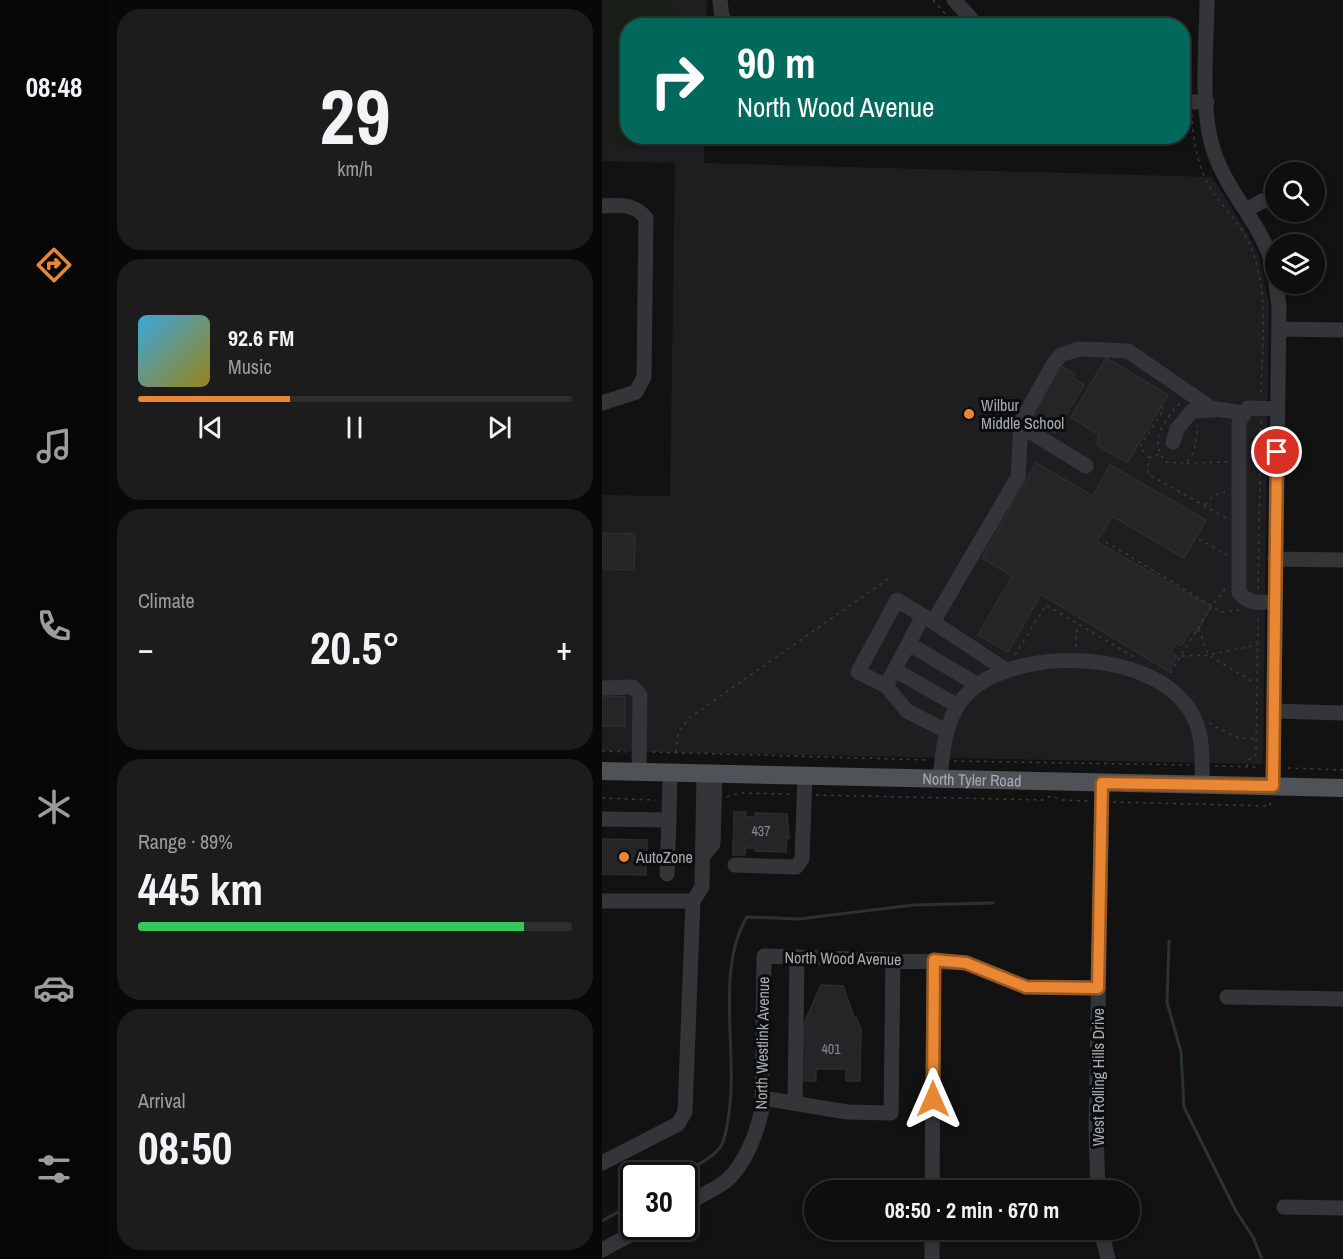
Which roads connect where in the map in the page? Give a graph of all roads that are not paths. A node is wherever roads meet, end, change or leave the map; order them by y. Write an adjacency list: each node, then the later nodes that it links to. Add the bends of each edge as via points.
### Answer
1 (720, 0): 4 (street)
2 (954, 0): 5 (street)
3 (1207, 0): 6 (street)
4 (723, 18)
5 (967, 18)
6 (1194, 102): 9 (street, via 1224,177)
7 (1265, 201): 9 (street)
8 (602, 206): 14 (street, via 639,209 646,218 644,377 635,392)
9 (1247, 210): 10 (street)
10 (1265, 245)
11 (1277, 294): 12 (street)
12 (1279, 329): 13 (street); 15 (street)
13 (1343, 330)
14 (602, 403)
15 (1278, 409): 17 (street, via 1248,408); 21 (street)
16 (1217, 410): 17 (street); 18 (street, via 1128,351 1079,349 1061,356 1055,363); 19 (street, via 1192,411 1177,429)
17 (1243, 413): 23 (street, via 1239,422 1234,594 1255,607)
18 (1021, 426): 20 (street); 24 (street, via 1018,477)
19 (1173, 442)
20 (1086, 466)
21 (1276, 559): 22 (street); 23 (street)
22 (1343, 560)
23 (1275, 602): 32 (street)
24 (928, 619): 25 (street); 27 (street); 29 (street, via 897,600 858,672)
25 (909, 644): 26 (street); 28 (street)
26 (895, 669): 29 (street); 31 (street)
27 (1006, 670): 28 (street); 42 (street, via 1065,661 1147,673 1169,687 1196,719)
28 (978, 685): 31 (street)
29 (886, 686): 34 (street, via 907,711)
30 (602, 688): 36 (street, via 633,687 640,695)
31 (958, 706): 34 (street)
32 (1274, 711): 33 (street); 44 (street)
33 (1343, 713)
34 (946, 731): 40 (street)
35 (602, 771): 36 (main road, North Tyler Road)
36 (639, 772): 37 (main road, North Tyler Road)
37 (670, 772): 38 (main road, North Tyler Road); 46 (street)
38 (709, 773): 39 (main road, North Tyler Road); 47 (street); 47 (street, via 714,802 713,844)
39 (805, 776): 40 (main road, North Tyler Road); 48 (street, via 802,859 796,867)
40 (940, 779): 41 (main road, North Tyler Road)
41 (1102, 783): 42 (main road, North Tyler Road); 56 (street, West Rolling Hills Drive)
42 (1202, 785): 44 (main road, North Tyler Road)
43 (1343, 788): 44 (main road, North Tyler Road)
44 (1272, 793)
45 (602, 819): 46 (street)
46 (669, 820): 49 (street)
47 (703, 856): 51 (street, via 702,886)
48 (735, 865)
49 (668, 874)
50 (602, 901): 51 (street)
51 (693, 902): 61 (street, via 685,1112 678,1124)
52 (764, 956): 53 (street, North Wood Avenue); 59 (street, North Westlink Avenue)
53 (797, 957): 54 (street, North Wood Avenue); 60 (street)
54 (893, 960): 55 (street, North Wood Avenue); 60 (street, via 891,1113 847,1112)
55 (934, 960): 56 (street, North Wood Avenue, via 966,963 1026,987); 62 (street)
56 (1098, 988): 63 (street, West Rolling Hills Drive)
57 (1227, 997): 58 (street)
58 (1343, 999)
59 (762, 1098): 60 (street); 64 (street, North Westlink Avenue, via 760,1122 742,1162 726,1181)
60 (795, 1103)
61 (602, 1163)
62 (932, 1180)
63 (1098, 1180)
64 (698, 1197)
65 (1284, 1207): 66 (street)
66 (1343, 1208)
67 (621, 1240): 70 (street)
68 (932, 1240): 71 (street)
69 (1103, 1240): 72 (street)
70 (602, 1250)
71 (932, 1259)
72 (1108, 1259)

